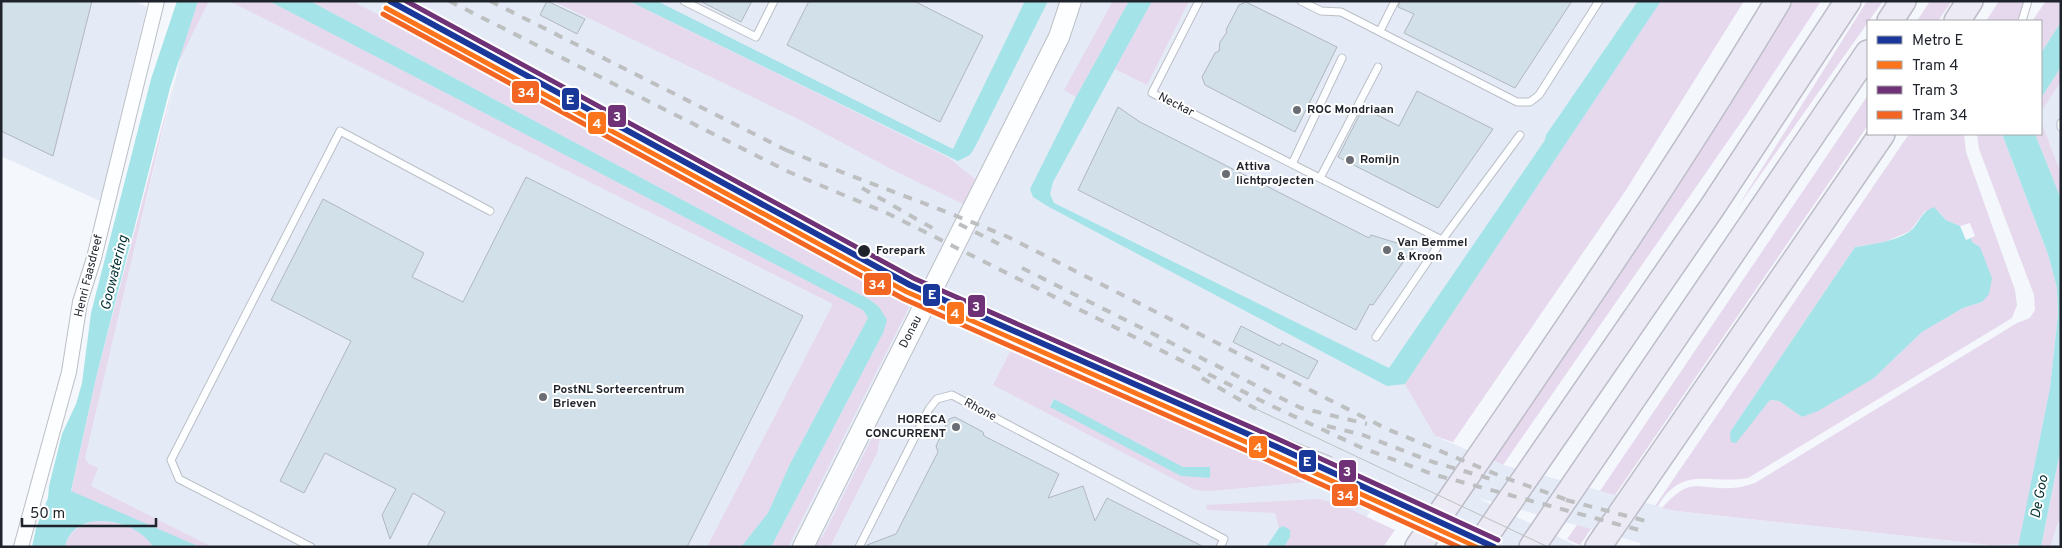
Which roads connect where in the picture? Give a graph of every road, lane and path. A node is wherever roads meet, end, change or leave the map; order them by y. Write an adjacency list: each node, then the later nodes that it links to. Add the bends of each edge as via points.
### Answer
1 (684, 1): 2 (lane, via 756,37)
2 (774, 1)
3 (1072, 1): 19 (main road, Donau)
4 (1085, 1): 19 (main road, Donau)
5 (1199, 1): 25 (lane, Neckar, via 1152,93)
6 (1301, 1): 18 (lane, via 1321,11 1341,12)
7 (1395, 1): 18 (lane)
8 (1599, 1): 18 (lane, via 1539,95 1530,102 1518,102)
9 (1778, 1): 35 (highway, via 1625,244)
10 (1848, 1): 36 (highway, via 1713,206)
11 (1903, 1): 15 (highway)
12 (1970, 1): 16 (highway)
13 (2028, 1): 17 (lane)
14 (154, 3): 30 (street, Henri Faasdreef, via 94,258 80,302 69,372)
15 (1891, 20)
16 (1957, 20)
17 (2022, 20)
18 (1380, 31)
19 (1059, 37): 32 (main road, Donau)
20 (1867, 55): 37 (highway)
21 (1342, 58): 25 (lane)
22 (1378, 66): 26 (lane)
23 (1520, 135): 28 (lane)
24 (1881, 135): 38 (highway)
25 (1292, 164): 26 (lane, Neckar)
26 (1320, 178): 28 (lane, Neckar)
27 (490, 211): 31 (lane, via 340,131 171,460 179,479)
28 (1442, 240): 29 (lane)
29 (1376, 337)
30 (20, 547)
31 (311, 547)
32 (803, 547)
33 (859, 547): 34 (lane, Rhone, via 929,409 937,399 952,395 1224,539)
34 (1220, 547)
35 (1418, 547)
36 (1478, 547)
37 (1532, 547)
38 (1598, 547)

